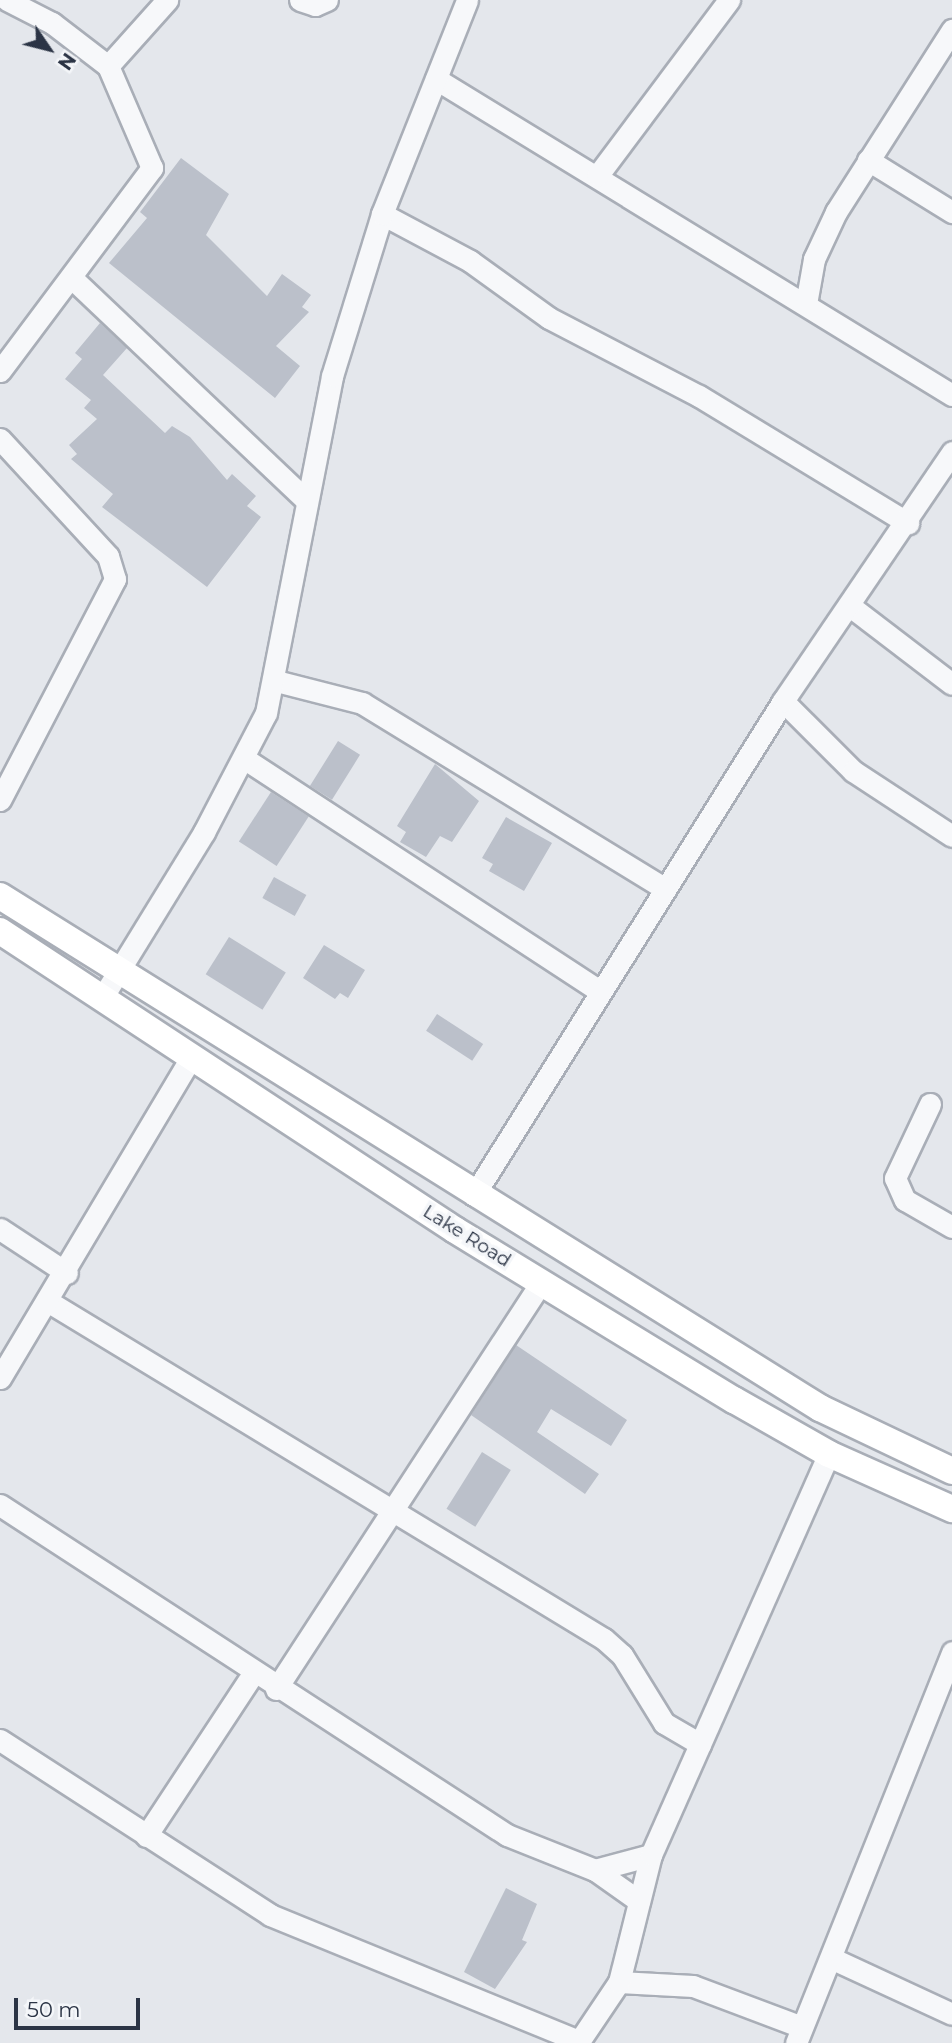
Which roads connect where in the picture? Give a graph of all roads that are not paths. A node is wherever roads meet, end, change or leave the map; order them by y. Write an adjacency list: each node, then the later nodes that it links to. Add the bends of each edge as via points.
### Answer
1 (7, 0): 8 (street, via 52,23)
2 (167, 0): 8 (street)
3 (300, 0): 4 (street, via 315,5)
4 (327, 0)
5 (467, 0): 9 (street)
6 (729, 0): 11 (street)
7 (952, 30): 10 (street)
8 (108, 66): 14 (street, via 152,168)
9 (436, 79): 11 (street); 13 (street)
10 (868, 160): 12 (street); 15 (street, via 814,259)
11 (598, 175): 15 (street)
12 (952, 212)
13 (382, 214): 20 (street, via 317,429); 21 (street, via 462,256 549,318 699,396)
14 (73, 279): 16 (street); 20 (street)
15 (806, 304): 17 (street)
16 (0, 371)
17 (952, 395)
18 (0, 439): 27 (street, via 108,555 115,579)
19 (952, 452): 21 (street)
20 (306, 500): 23 (street)
21 (908, 523): 22 (street)
22 (850, 606): 24 (street); 25 (street)
23 (276, 681): 26 (street); 29 (street, via 362,703)
24 (952, 684)
25 (783, 701): 28 (street, via 853,771); 29 (street)
26 (245, 759): 32 (street); 33 (street)
27 (0, 800)
28 (952, 836)
29 (665, 889): 33 (street)
30 (0, 896): 32 (main road, Lake Road)
31 (0, 931): 34 (main road, Lake Road)
32 (117, 971): 34 (street); 37 (main road, Lake Road)
33 (599, 991): 37 (street)
34 (102, 998): 35 (main road, Lake Road)
35 (192, 1056): 40 (street); 41 (main road, Lake Road)
36 (930, 1104): 38 (street, via 895,1178 905,1200)
37 (474, 1195): 45 (main road, Lake Road, via 820,1408)
38 (952, 1227)
39 (0, 1229): 40 (street)
40 (67, 1273): 42 (street)
41 (541, 1283): 44 (main road, Lake Road); 48 (street)
42 (49, 1302): 43 (street); 48 (street)
43 (0, 1378)
44 (829, 1454): 47 (main road, Lake Road); 53 (street)
45 (952, 1471)
46 (0, 1505): 50 (street)
47 (952, 1509)
48 (392, 1510): 51 (street); 53 (street, via 604,1639 622,1655 664,1723)
49 (952, 1652): 58 (street)
50 (253, 1674): 51 (street); 54 (street)
51 (276, 1689): 56 (street, via 507,1835)
52 (0, 1741): 54 (street)
53 (700, 1744): 55 (street)
54 (146, 1836): 62 (street, via 271,1914)
55 (652, 1855): 56 (street); 57 (street)
56 (595, 1870): 57 (street)
57 (639, 1901): 59 (street)
58 (831, 1958): 60 (street); 61 (street)
59 (619, 1982): 61 (street, via 693,1986); 62 (street)
60 (952, 2014)
61 (799, 2035)
62 (579, 2042)

